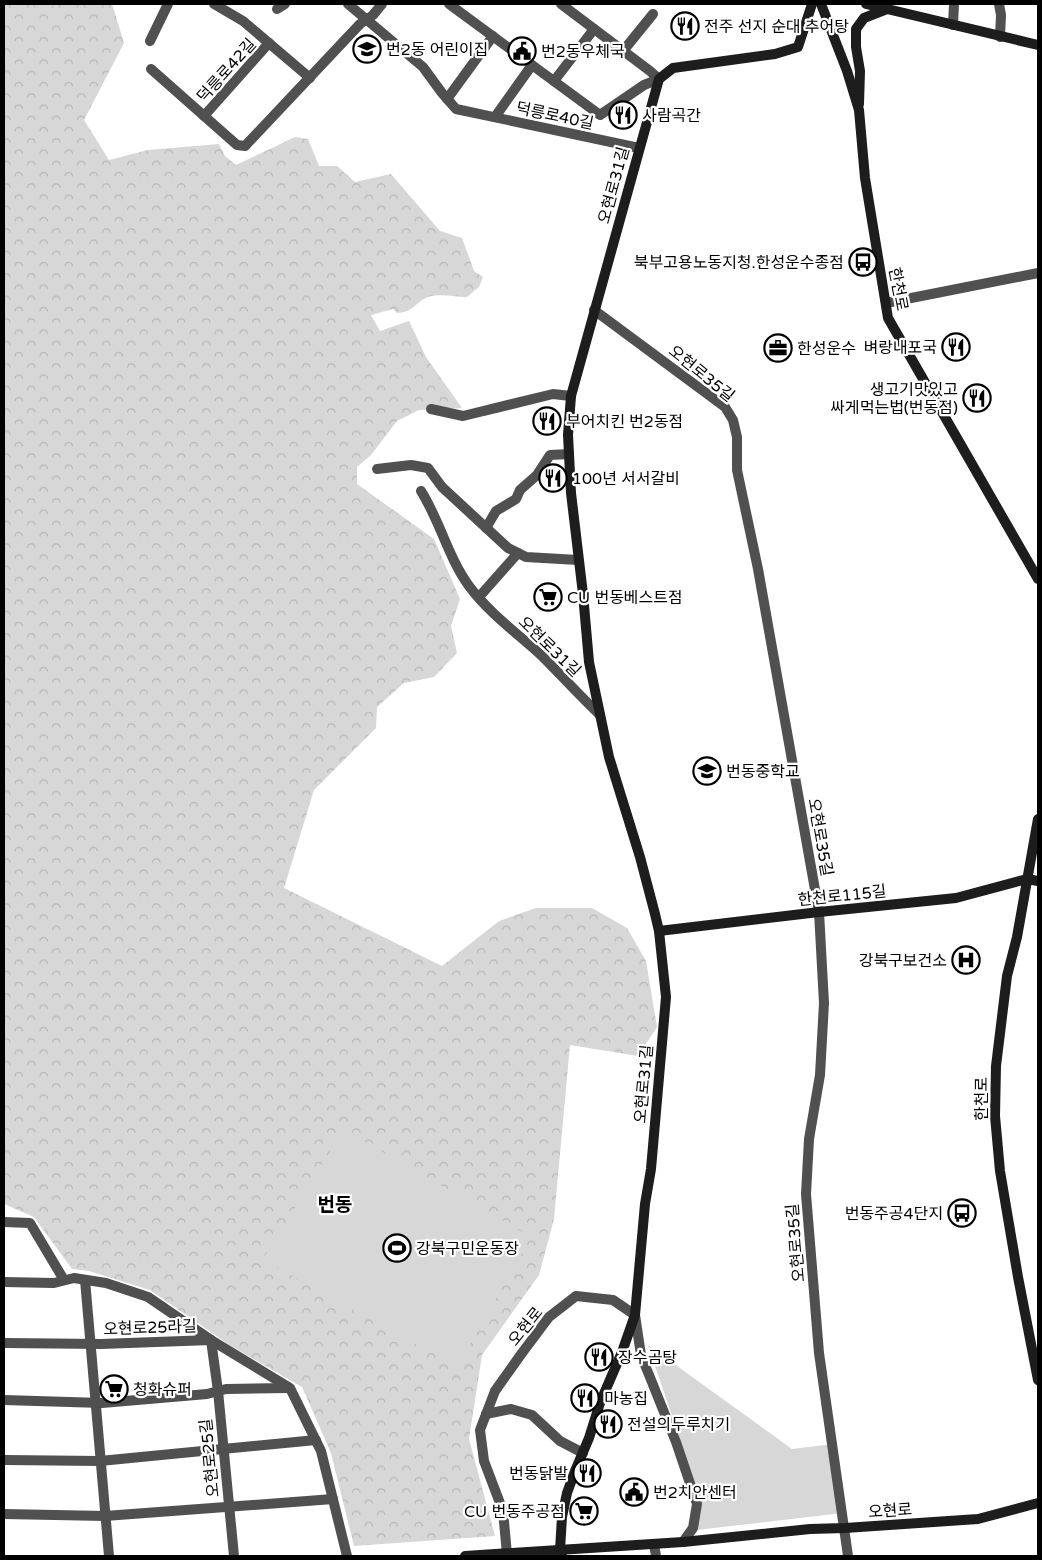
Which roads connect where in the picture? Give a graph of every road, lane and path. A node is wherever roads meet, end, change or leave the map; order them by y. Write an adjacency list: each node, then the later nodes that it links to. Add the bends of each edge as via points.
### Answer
1 (168, 4): 19 (street)
2 (214, 4): 20 (street, 덕릉로42길, via 243,21)
3 (348, 4): 14 (street, 덕릉로40길)
4 (382, 4): 14 (street, 덕릉로42길)
5 (449, 4): 17 (street, 덕릉로40길)
6 (560, 4): 16 (street)
7 (812, 4): 26 (street, via 798,47 775,54 673,68)
8 (821, 4): 29 (street, 한천로)
9 (866, 4): 12 (street)
10 (954, 4): 15 (street)
11 (999, 4): 18 (street)
12 (888, 9): 15 (street); 29 (street, via 864,18 856,29)
13 (653, 14): 22 (street)
14 (367, 20): 25 (street, 덕릉로42길); 28 (street, 덕릉로40길, via 423,67)
15 (952, 26): 18 (street)
16 (594, 29): 22 (street); 27 (street)
17 (493, 36): 23 (street, 덕릉로40길); 28 (street)
18 (1000, 37): 21 (street)
19 (150, 41)
20 (269, 43): 25 (street, 덕릉로42길); 30 (street, 덕릉로42길)
21 (1038, 46)
22 (624, 51): 26 (street)
23 (532, 65): 27 (street, 덕릉로40길); 31 (street, 덕릉로40길)
24 (152, 69): 30 (street, 덕릉로42길)
25 (310, 78): 30 (street, 덕릉로42길, via 245,146 237,145)
26 (659, 79): 27 (street, 덕릉로40길, via 644,85 600,116); 32 (street, 오현로31길)
27 (554, 81)
28 (447, 99): 31 (street, 덕릉로40길, via 456,109)
29 (859, 110): 34 (street, 한천로, via 865,178)
30 (204, 116)
31 (495, 117): 32 (street, 덕릉로40길)
32 (639, 148): 35 (street, 오현로31길)
33 (1038, 273): 34 (street)
34 (886, 303): 44 (street, 한천로, via 888,318)
35 (594, 310): 36 (street, 오현로31길); 50 (street, 오현로35길, via 724,407 733,420 737,437 737,470 758,569)
36 (571, 396): 37 (street, via 553,394 463,416); 38 (street, 오현로31길)
37 (431, 409)
38 (569, 454): 41 (street, via 550,455 538,475 520,490 516,499 496,511); 43 (street, 오현로31길)
39 (377, 469): 41 (street, via 411,465 428,468 442,487)
40 (421, 491): 45 (street, 오현로31길, via 452,560)
41 (486, 528): 42 (street)
42 (518, 553): 43 (street, via 526,557); 45 (street)
43 (578, 560): 46 (street, 오현로31길, via 589,662)
44 (1038, 579)
45 (479, 597): 46 (street, 오현로31길)
46 (600, 715): 51 (street, 오현로31길)
47 (1038, 819): 48 (street, 한천로)
48 (1027, 880): 49 (street, 한천로115길); 50 (street, 한천로115길, via 956,898); 60 (street, 한천로, via 999,1037 995,1123)
49 (1038, 881)
50 (819, 912): 51 (street, 한천로115길); 76 (street, 오현로35길, via 824,1003 820,1075 809,1139 806,1194 819,1353)
51 (659, 932): 56 (street, 오현로31길, via 665,1012)
52 (4, 1222): 53 (street, via 30,1223)
53 (64, 1280): 54 (street); 55 (street, via 54,1283)
54 (85, 1280): 57 (street, via 106,1283 148,1297); 59 (street, 오현로25라길)
55 (4, 1282)
56 (634, 1315): 65 (street, 오현로, via 613,1300 576,1296 549,1317 495,1391); 68 (street, 오현로31길); 77 (street, via 641,1354 697,1504 693,1528)
57 (211, 1340): 59 (street, 오현로25라길); 61 (street); 62 (street, 오현로25길)
58 (4, 1343): 59 (street, 오현로25라길)
59 (89, 1344): 64 (street)
60 (1038, 1380)
61 (290, 1388): 62 (street); 66 (street)
62 (218, 1391): 64 (street); 67 (street, 오현로25길)
63 (4, 1400): 64 (street)
64 (95, 1403): 70 (street)
65 (486, 1414): 68 (street, via 511,1409 532,1415 560,1441); 80 (street, 오현로, via 480,1430 484,1461 503,1511)
66 (316, 1440): 67 (street); 71 (street)
67 (224, 1449): 70 (street); 73 (street, 오현로25길)
68 (582, 1453): 79 (street, 오현로31길, via 567,1493 562,1517)
69 (4, 1460): 70 (street)
70 (100, 1461): 75 (street)
71 (333, 1499): 73 (street); 83 (street)
72 (1038, 1502): 76 (street, 오현로, via 978,1519)
73 (230, 1507): 75 (street); 82 (street, 오현로25길)
74 (4, 1514): 75 (street)
75 (105, 1516): 81 (street)
76 (845, 1528): 77 (street, 오현로); 86 (street, 오현로35길)
77 (683, 1542): 78 (street, 오현로)
78 (654, 1544): 79 (street, 오현로); 85 (street)
79 (561, 1553): 80 (street, 오현로)
80 (507, 1554): 84 (street, 오현로)
81 (109, 1556)
82 (234, 1556)
83 (347, 1556)
84 (465, 1556)
85 (656, 1556)
86 (848, 1556)

